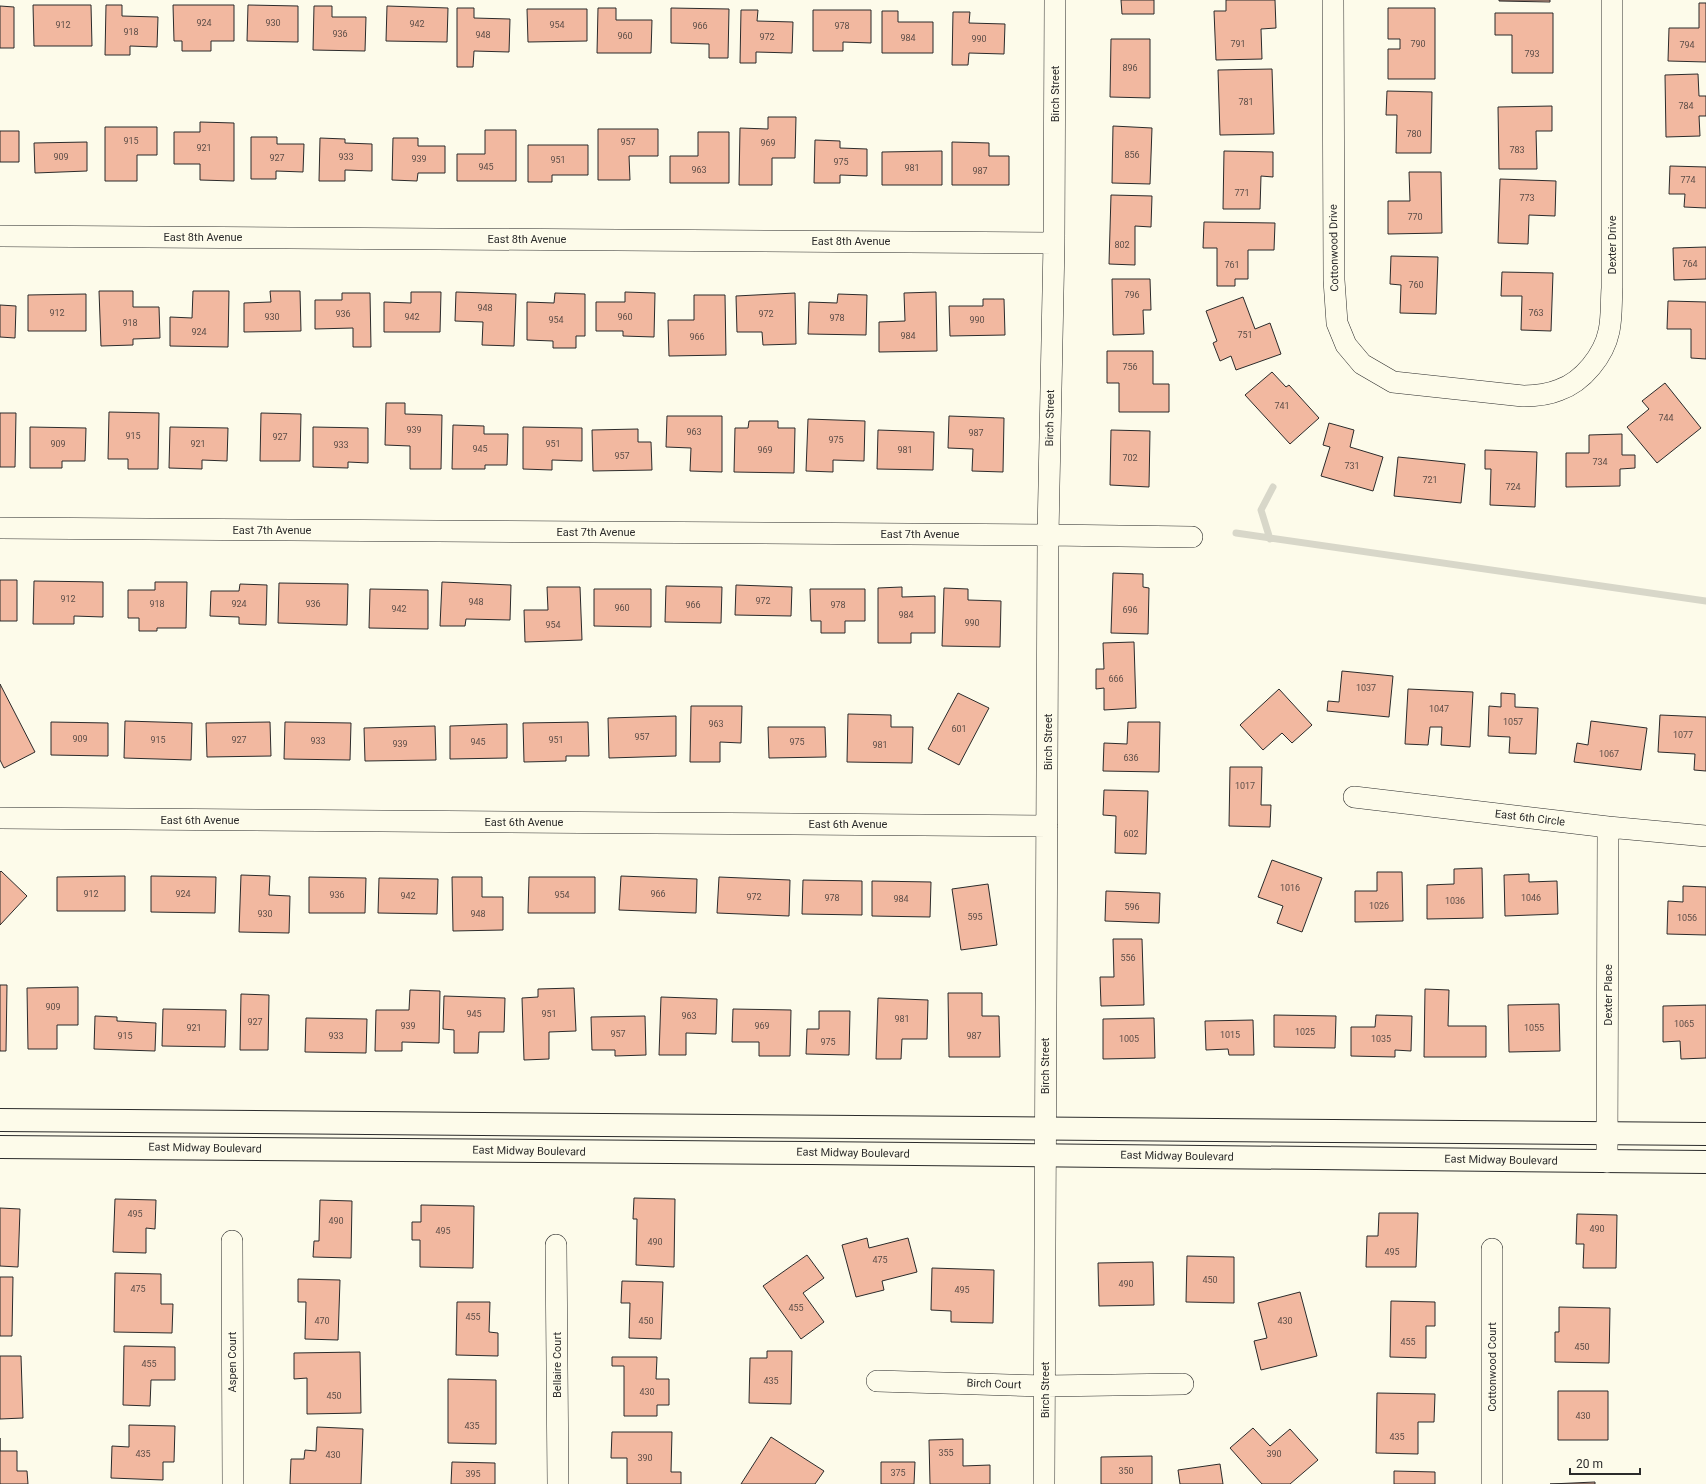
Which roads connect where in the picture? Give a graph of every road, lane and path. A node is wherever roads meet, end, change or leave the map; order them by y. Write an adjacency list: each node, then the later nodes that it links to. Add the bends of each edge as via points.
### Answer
1 (1055, 0): 5 (street, Birch Street)
2 (1333, 0): 6 (street, Cottonwood Drive, via 1334,280 1337,323 1346,345 1362,364 1393,382)
3 (1612, 0): 6 (street, Dexter Drive, via 1612,288 1609,332 1599,356 1582,377 1561,390 1540,396)
4 (0, 236): 5 (street, East 8th Avenue)
5 (1054, 243): 8 (street, Birch Street)
6 (1481, 392)
7 (0, 528): 8 (street, East 7th Avenue)
8 (1048, 535): 9 (street, East 7th Avenue); 12 (street, Birch Street)
9 (1192, 537)
10 (1354, 797): 13 (street, East 6th Circle)
11 (0, 818): 12 (street, East 6th Avenue)
12 (1047, 826): 16 (street, Birch Street)
13 (1608, 827): 14 (street, East 6th Circle); 17 (street, Dexter Place)
14 (1706, 836)
15 (0, 1120): 16 (main road)
16 (1045, 1128): 17 (main road); 20 (street, Birch Street)
17 (1607, 1133): 18 (main road); 21 (street, Dexter Place)
18 (1706, 1134)
19 (0, 1148): 20 (main road, East Midway Boulevard)
20 (1044, 1155): 21 (main road, East Midway Boulevard); 28 (street, Birch Street)
21 (1607, 1162): 22 (main road, East Midway Boulevard)
22 (1706, 1162)
23 (232, 1241): 29 (street, Aspen Court)
24 (556, 1246): 30 (street, Bellaire Court)
25 (1492, 1249): 32 (street, Cottonwood Court)
26 (877, 1381): 28 (street, Birch Court)
27 (1183, 1384): 28 (street, Birch Court)
28 (1045, 1386): 31 (street, Birch Street)
29 (233, 1484)
30 (558, 1484)
31 (1044, 1484)
32 (1492, 1484)

